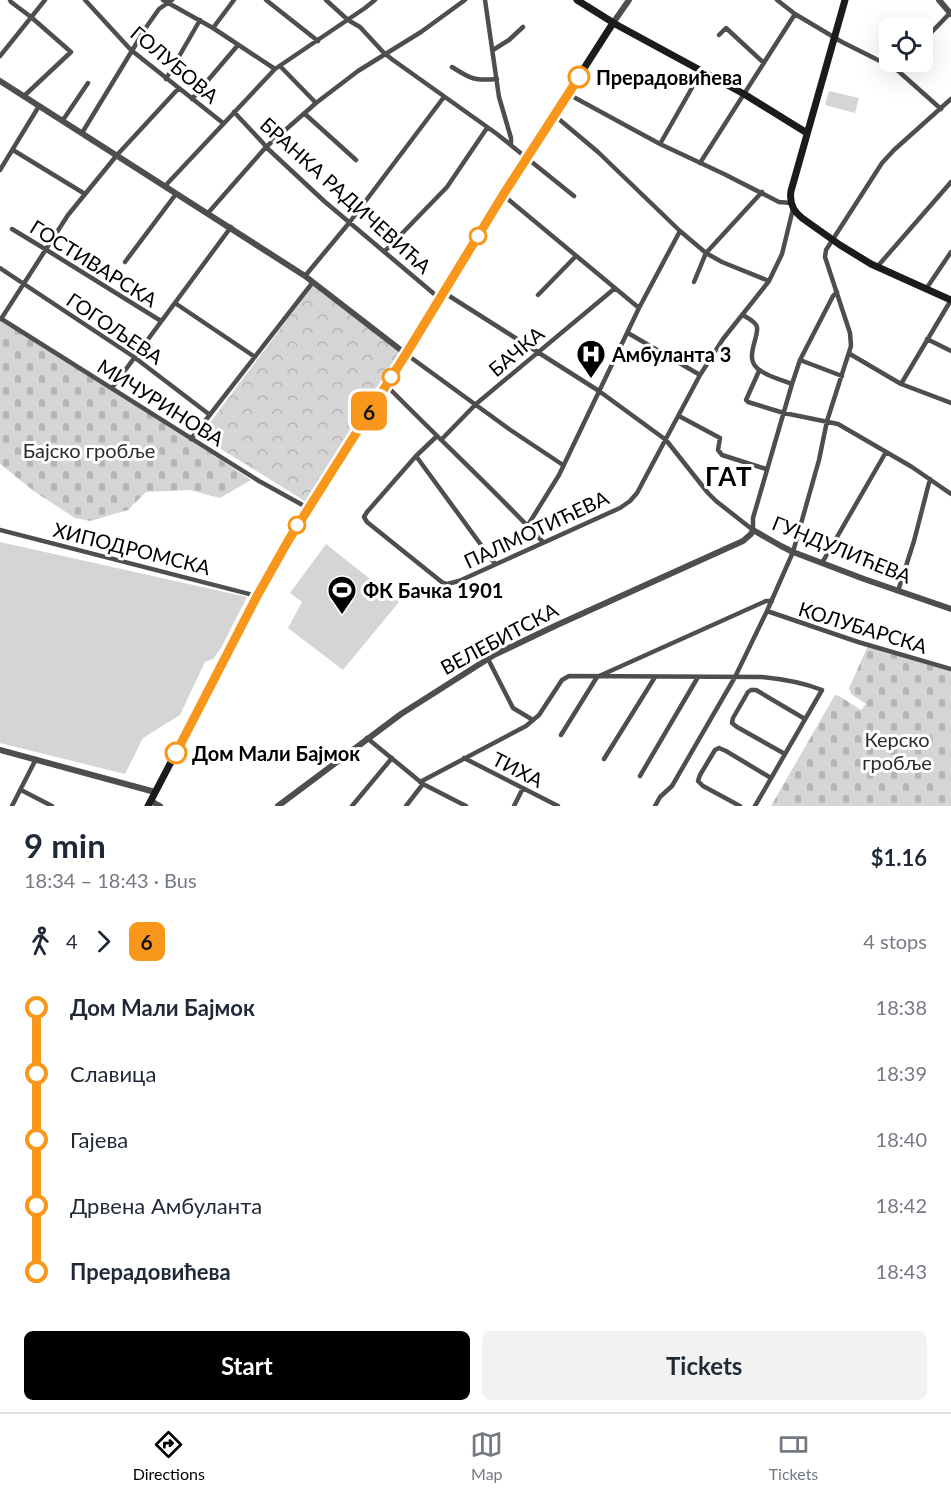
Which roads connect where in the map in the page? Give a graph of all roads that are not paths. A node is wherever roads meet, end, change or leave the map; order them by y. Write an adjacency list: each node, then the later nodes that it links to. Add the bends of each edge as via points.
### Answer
1 (10, 0): 18 (street)
2 (45, 0): 18 (street)
3 (85, 0): 29 (street, ГОЛУБОВА)
4 (234, 0): 23 (street)
5 (266, 0): 27 (street)
6 (326, 0): 19 (street)
7 (375, 0): 19 (street)
8 (465, 0): 31 (street)
9 (485, 0): 30 (street)
10 (577, 0): 21 (main road)
11 (629, 0): 21 (street)
12 (777, 0): 17 (street)
13 (845, 0): 26 (main road)
14 (939, 0): 16 (street)
15 (168, 1): 20 (street); 29 (street)
16 (951, 13): 24 (street)
17 (795, 14): 26 (street); 34 (street)
18 (31, 17): 32 (street); 46 (street, via 71,52)
19 (348, 20): 27 (street); 31 (street)
20 (200, 21): 23 (street); 39 (street)
21 (613, 23): 37 (main road); 44 (main road)
22 (523, 27): 30 (street)
23 (213, 28): 28 (street)
24 (933, 31)
25 (719, 35): 34 (street, via 726,28)
26 (834, 36): 33 (street); 60 (main road)
27 (318, 41): 36 (street)
28 (238, 45): 36 (street); 48 (street)
29 (131, 50): 39 (street, ГОЛУБОВА); 59 (street)
30 (493, 50): 40 (street)
31 (386, 54): 47 (street); 50 (street)
32 (0, 56)
33 (879, 60)
34 (764, 63): 45 (street)
35 (452, 67): 40 (street, via 480,81)
36 (278, 68): 50 (street); 53 (street)
37 (700, 72): 45 (main road); 61 (street)
38 (899, 72): 52 (street)
39 (166, 79): 43 (street, ГОЛУБОВА)
40 (497, 79): 62 (street)
41 (0, 81): 46 (street)
42 (88, 83): 56 (street)
43 (178, 89): 48 (street, ГОЛУБОВА); 65 (street)
44 (568, 94): 55 (main road); 61 (street)
45 (744, 94): 60 (main road); 68 (street)
46 (24, 96): 51 (street)
47 (444, 97): 58 (street); 79 (street)
48 (192, 99): 57 (street, ГОЛУБОВА)
49 (951, 99): 52 (street)
50 (316, 103): 54 (street)
51 (39, 106): 56 (street); 64 (street)
52 (941, 109): 83 (street, via 882,163)
53 (234, 112): 57 (street); 63 (street, БРАНКА РАДИЧЕВИЋА)
54 (305, 114): 63 (street); 67 (street)
55 (554, 115): 66 (main road); 82 (street)
56 (62, 120): 59 (street)
57 (223, 123): 71 (street)
58 (487, 128): 62 (street); 85 (street, via 447,187)
59 (82, 133): 65 (street)
60 (807, 133): 77 (main road, via 791,191)
61 (660, 144): 68 (street)
62 (511, 145): 66 (street)
63 (266, 147): 78 (street); 79 (street, БРАНКА РАДИЧЕВИЋА)
64 (13, 150): 69 (street); 73 (street)
65 (117, 155): 71 (street); 73 (street)
66 (528, 158): 75 (main road); 76 (street)
67 (356, 160)
68 (700, 164): 72 (street)
69 (0, 170)
70 (951, 182): 90 (street)
71 (165, 186): 74 (street)
72 (762, 192): 77 (street); 87 (street)
73 (85, 194): 84 (street)
74 (177, 194): 78 (street); 89 (street)
75 (503, 195): 88 (street); 100 (main road)
76 (574, 196)
77 (792, 206): 83 (main road); 93 (street, ПАЛМОТИЋЕВА, via 782,254)
78 (208, 213): 80 (street)
79 (349, 223): 85 (street, БРАНКА РАДИЧЕВИЋА); 92 (street)
80 (231, 228): 92 (street); 103 (street)
81 (12, 229): 84 (street, ГОСТИВАРСКА)
82 (680, 231): 87 (street); 104 (street)
83 (832, 240): 90 (main road); 99 (street, via 825,257)
84 (45, 249): 96 (street); 107 (street, ГОСТИВАРСКА)
85 (384, 252): 100 (street, БРАНКА РАДИЧЕВИЋА)
86 (951, 252): 98 (street)
87 (706, 253): 93 (street); 95 (street)
88 (576, 256): 97 (street); 101 (street)
89 (125, 262)
90 (878, 267): 98 (main road)
91 (0, 268): 96 (street, ГОГОЉЕВА)
92 (305, 276): 94 (street)
93 (769, 280): 105 (street, ПАЛМОТИЋЕВА)
94 (313, 282): 112 (street); 115 (street)
95 (694, 282)
96 (23, 284): 106 (street); 114 (street, ГОГОЉЕВА)
97 (614, 289): 104 (street); 111 (street, БАЧКА)
98 (926, 289): 102 (main road)
99 (837, 292): 113 (street, via 852,339); 116 (street)
100 (441, 295): 111 (street, ГУНДУЛИЋЕВА); 112 (main road)
101 (538, 295)
102 (951, 300): 109 (street)
103 (175, 303): 107 (street); 115 (street)
104 (639, 308): 108 (street)
105 (743, 315): 117 (street, via 758,329 752,357); 118 (street, ПАЛМОТИЋЕВА)
106 (1, 318): 123 (street, МИЧУРИНОВА)
107 (161, 321): 114 (street)
108 (627, 333): 118 (street); 124 (street)
109 (927, 339): 110 (street); 121 (street)
110 (951, 351)
111 (538, 352): 124 (street, ГУНДУЛИЋЕВА); 126 (street, БАЧКА)
112 (406, 354): 122 (main road); 126 (street)
113 (850, 354): 119 (street); 121 (street)
114 (134, 357): 123 (street); 128 (street, ГОГОЉЕВА)
115 (255, 357): 128 (street)
116 (800, 360): 119 (street); 120 (street)
117 (759, 371): 120 (street); 127 (street, via 746,400)
118 (700, 375): 129 (street, ПАЛМОТИЋЕВА)
119 (842, 376): 130 (street)
120 (792, 384): 127 (street)
121 (901, 384): 125 (street)
122 (386, 385): 131 (street); 140 (main road)
123 (112, 388): 132 (street, МИЧУРИНОВА)
124 (598, 391): 133 (street, ГУНДУЛИЋЕВА); 136 (street)
125 (951, 403)
126 (476, 404): 131 (street, БАЧКА); 136 (street)
127 (784, 413): 130 (street); 137 (street)
128 (210, 415): 132 (street)
129 (679, 416): 133 (street, ПАЛМОТИЋЕВА); 137 (street, via 720,438 718,450 722,455)
130 (828, 421): 134 (street); 146 (street)
131 (439, 438): 135 (street, БАЧКА); 142 (street)
132 (192, 439): 140 (street, МИЧУРИНОВА)
133 (666, 440): 144 (street, ГУНДУЛИЋЕВА, via 708,493); 145 (street, ПАЛМОТИЋЕВА, via 630,501)
134 (886, 452): 138 (street); 147 (street)
135 (416, 456): 141 (street, БАЧКА); 148 (street)
136 (563, 465): 142 (street)
137 (766, 469): 144 (street)
138 (930, 479): 139 (street); 149 (street)
139 (951, 494)
140 (308, 508): 150 (main road)
141 (367, 512): 148 (street, ПАЛМОТИЋЕВА, via 367,522 443,583)
142 (528, 525): 145 (street)
143 (0, 530): 150 (street, ХИПОДРОМСКА)
144 (753, 530): 146 (street, ГУНДУЛИЋЕВА); 154 (street, ВЕЛЕБИТСКА, via 743,541)
145 (543, 542): 148 (street, ПАЛМОТИЋЕВА)
146 (793, 552): 147 (street, ГУНДУЛИЋЕВА); 151 (street)
147 (822, 563): 149 (street, ГУНДУЛИЋЕВА)
148 (495, 564)
149 (898, 591): 152 (street, ГУНДУЛИЋЕВА)
150 (257, 596): 177 (main road)
151 (772, 601): 153 (street); 156 (street)
152 (950, 607)
153 (767, 611): 155 (street, КОЛУБАРСКА); 161 (street)
154 (488, 659): 163 (street, via 513,708); 165 (street, ВЕЛЕБИТСКА)
155 (950, 668)
156 (615, 669): 157 (street); 158 (street)
157 (597, 677): 158 (street); 163 (street, via 566,677); 164 (street)
158 (617, 677): 159 (street)
159 (655, 677): 160 (street); 171 (street)
160 (698, 677): 161 (street); 172 (street)
161 (735, 677): 162 (street, via 791,680 822,690); 189 (street, via 672,786)
162 (805, 718): 167 (street); 167 (street, via 756,690 748,692 733,718 737,727)
163 (533, 720): 168 (street)
164 (561, 735)
165 (367, 738): 170 (street); 183 (street, ВЕЛЕБИТСКА)
166 (0, 750): 169 (street)
167 (785, 754): 173 (street)
168 (465, 758): 174 (street); 175 (street, ТИХА)
169 (36, 759): 176 (street); 177 (street)
170 (392, 759): 174 (street); 184 (street)
171 (604, 759)
172 (640, 776)
173 (771, 778): 190 (street, via 719,748 715,750 699,781); 191 (street)
174 (422, 783): 179 (street); 185 (street)
175 (524, 788): 187 (street); 188 (street, ТИХА)
176 (21, 790): 180 (street); 181 (street)
177 (155, 792): 178 (main road)
178 (150, 803): 182 (street)
179 (460, 805): 186 (street)
180 (12, 806)
181 (52, 806)
182 (160, 806)
183 (278, 806)
184 (352, 806)
185 (406, 806)
186 (466, 806)
187 (514, 806)
188 (558, 806)
189 (655, 806)
190 (740, 806)
191 (755, 806)

